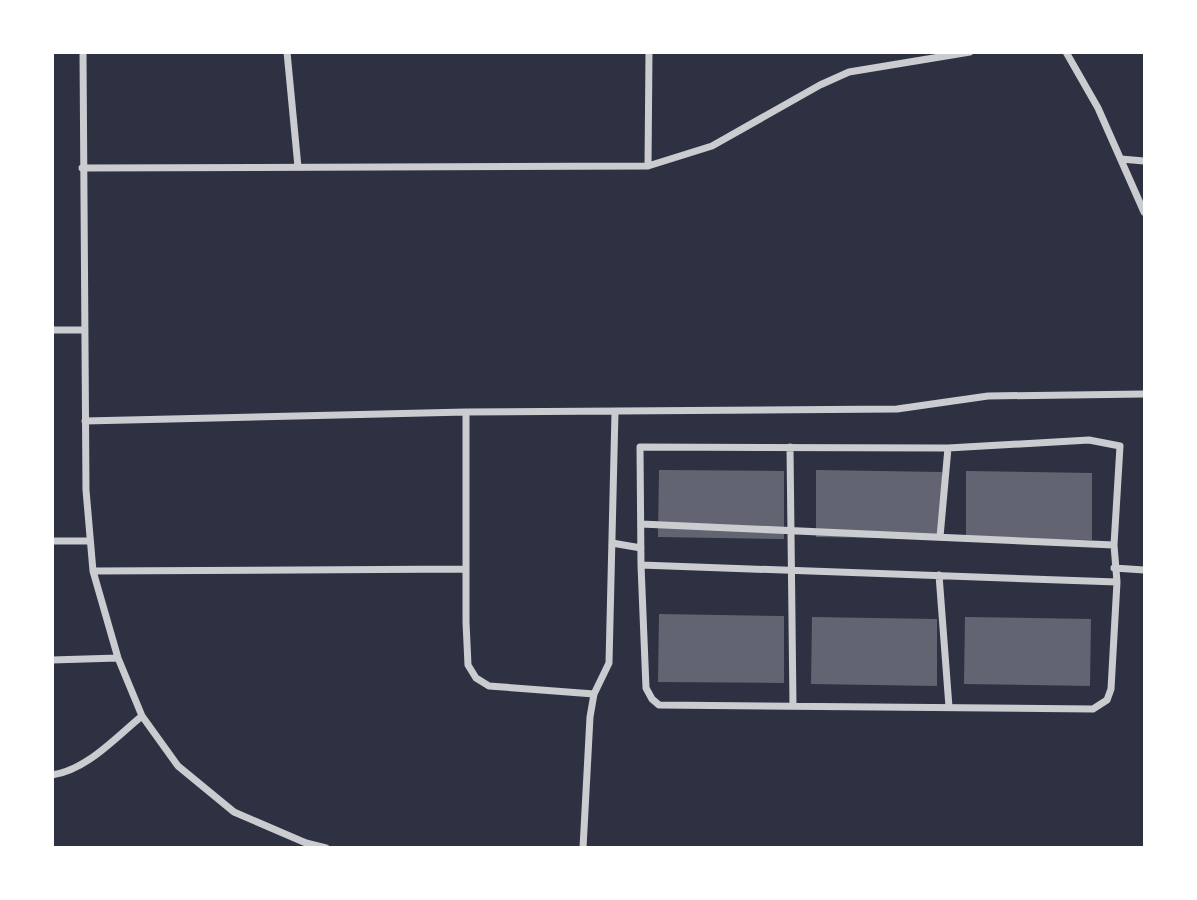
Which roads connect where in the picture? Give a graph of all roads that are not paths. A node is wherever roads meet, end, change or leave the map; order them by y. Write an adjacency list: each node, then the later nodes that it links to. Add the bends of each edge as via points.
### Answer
1 (83, 52): 10 (street)
2 (287, 52): 9 (street)
3 (649, 52): 8 (street)
4 (970, 52): 8 (street, via 849,72 712,146)
5 (1066, 52): 6 (street)
6 (1121, 159): 7 (street); 11 (street)
7 (1144, 161)
8 (648, 166): 9 (street)
9 (298, 167): 10 (street)
10 (82, 168): 13 (street)
11 (1144, 212)
12 (52, 330): 13 (street)
13 (84, 330): 17 (street)
14 (1144, 394): 16 (street, via 988,396 897,409)
15 (466, 412): 16 (street); 17 (street); 30 (street)
16 (615, 412): 25 (street)
17 (85, 421): 24 (street)
18 (790, 447): 19 (street); 20 (street, via 640,447); 21 (street)
19 (948, 448): 22 (street); 26 (street, via 1089,440 1120,446)
20 (641, 524): 21 (street); 27 (street)
21 (791, 531): 22 (street); 33 (street)
22 (940, 537): 26 (street)
23 (52, 541): 24 (street)
24 (90, 541): 32 (street)
25 (612, 543): 27 (street); 38 (street, via 609,663)
26 (1114, 545): 29 (street)
27 (641, 548): 28 (street)
28 (641, 565): 33 (street); 39 (street, via 646,688 652,699 659,705)
29 (1114, 568): 31 (street); 35 (street)
30 (466, 569): 32 (street); 38 (street, via 468,665 476,678 489,686)
31 (1144, 570)
32 (93, 571): 36 (street)
33 (792, 572): 34 (street); 39 (street)
34 (939, 575): 35 (street); 40 (street)
35 (1117, 582): 40 (street, via 1107,700 1093,709)
36 (118, 658): 37 (street); 41 (street)
37 (52, 660)
38 (594, 694): 45 (street)
39 (793, 706): 40 (street)
40 (949, 707)
41 (142, 716): 42 (street, via 79,766); 43 (street, via 177,766 234,812)
42 (52, 775)
43 (306, 845): 44 (street)
44 (326, 848)
45 (583, 848)

